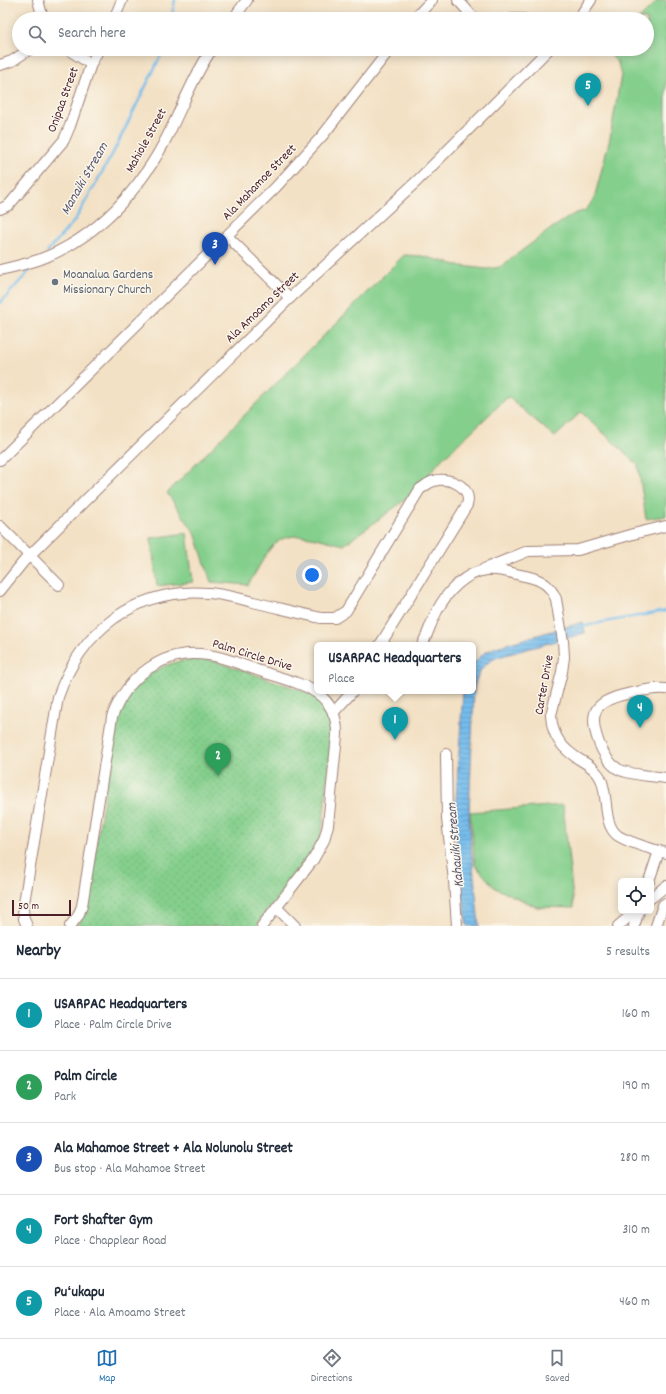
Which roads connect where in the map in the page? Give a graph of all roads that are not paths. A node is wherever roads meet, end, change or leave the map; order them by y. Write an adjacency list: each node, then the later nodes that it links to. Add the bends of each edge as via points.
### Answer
1 (38, 0): 7 (street)
2 (122, 0): 8 (street)
3 (247, 0): 9 (street)
4 (432, 0): 10 (street)
5 (458, 0): 11 (street)
6 (591, 0): 12 (street)
7 (41, 12)
8 (117, 12)
9 (238, 12)
10 (421, 12)
11 (468, 12)
12 (583, 12)
13 (20, 56): 20 (street)
14 (78, 56): 19 (street)
15 (95, 56): 19 (street, Onipaa Street)
16 (208, 56): 23 (street, Mahiole Street, via 158,153 122,203 88,233 68,246 39,260)
17 (385, 56): 22 (street, Ala Mahamoe Street, via 324,135)
18 (542, 56): 24 (street, Ala Amoamo Street, via 417,181)
19 (91, 64): 21 (street, Onipaa Street, via 64,140 9,205)
20 (0, 65)
21 (0, 209)
22 (227, 236): 24 (street); 25 (street, Ala Mahamoe Street)
23 (0, 270)
24 (290, 298): 28 (street, Ala Amoamo Street)
25 (0, 460)
26 (0, 526): 28 (street)
27 (666, 526): 29 (street, via 578,550 531,551)
28 (29, 556): 32 (street); 33 (street, Ala Amoamo Street)
29 (513, 556): 30 (street); 31 (street)
30 (477, 572): 31 (street, Carter Drive, via 495,570); 35 (street, Carter Drive, via 455,586 442,602)
31 (514, 573): 43 (street, Carter Drive, via 541,581 550,588 556,599 564,641 564,665 551,715 555,734 565,750 598,774 603,784 610,824 614,832 621,838)
32 (59, 585)
33 (0, 591)
34 (382, 642): 51 (street, via 467,505 466,492 457,484 440,480 420,489 346,611 335,618 321,618 221,594 197,592 173,594 150,600 108,623 89,640 74,662 58,697 23,910)
35 (423, 642)
36 (314, 689): 52 (street, Palm Circle Drive, via 207,655 188,654 169,658 137,677 124,691 112,717 82,906)
37 (666, 689): 42 (street, via 649,689 611,698 598,707 593,721 603,753 613,765 623,771)
38 (319, 694): 40 (street, Palm Circle Drive)
39 (351, 694): 40 (street)
40 (333, 713): 48 (street, Palm Circle Drive, via 337,727 326,833 317,854)
41 (446, 754): 55 (street, via 447,819)
42 (666, 778)
43 (662, 852): 44 (street)
44 (650, 878)
45 (666, 886): 46 (street)
46 (654, 896)
47 (666, 903): 58 (street, via 663,904)
48 (277, 908): 53 (street, Palm Circle Drive); 54 (street)
49 (632, 914): 56 (street)
50 (638, 914): 57 (street)
51 (27, 926)
52 (70, 926)
53 (262, 926)
54 (294, 926)
55 (456, 926)
56 (618, 926)
57 (634, 926)
58 (656, 926)

